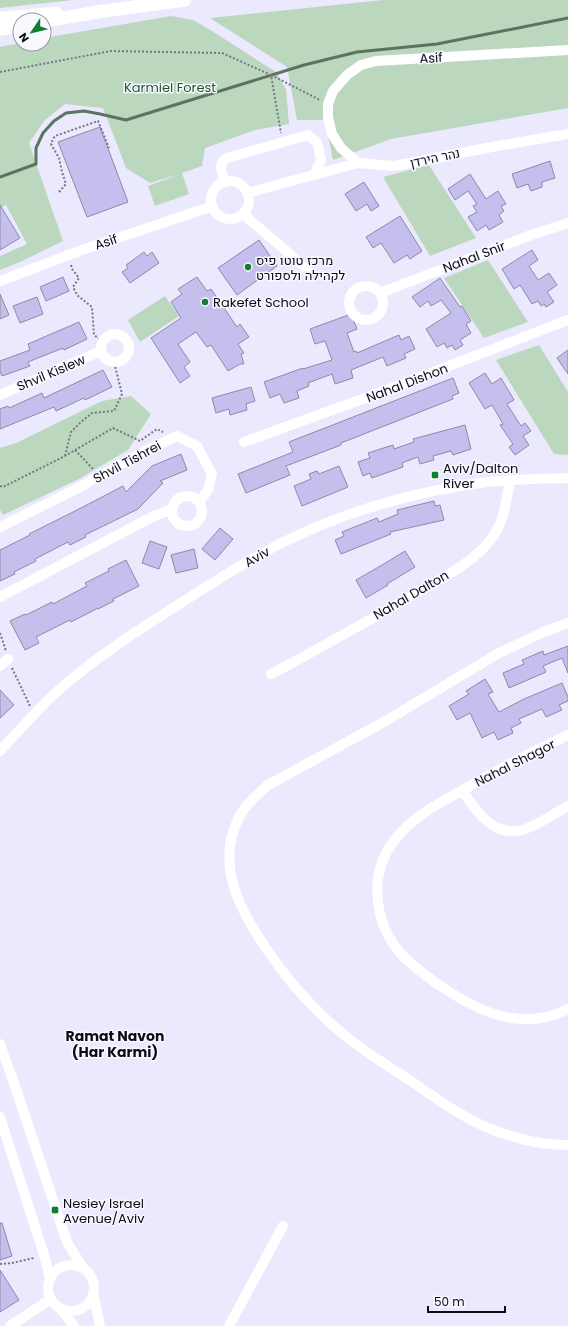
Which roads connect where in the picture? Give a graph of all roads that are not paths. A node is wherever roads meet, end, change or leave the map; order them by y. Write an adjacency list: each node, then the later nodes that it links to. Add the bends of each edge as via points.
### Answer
1 (185, 0): 2 (main road)
2 (104, 11): 3 (main road); 4 (main road)
3 (0, 18)
4 (52, 21)
5 (12, 27): 6 (main road)
6 (0, 29)
7 (568, 50): 9 (street, Asif, via 376,61 361,65 347,75 333,92 328,104 332,134 341,148)
8 (568, 134): 9 (street, נהר הירדן, via 394,166)
9 (358, 162): 10 (street)
10 (315, 173): 11 (street, via 321,160 317,142 308,135 227,158 222,161 221,166); 12 (street)
11 (225, 182): 12 (street, via 237,182); 13 (street, via 212,194)
12 (247, 193): 14 (street, via 248,206)
13 (213, 206): 14 (street, via 215,212 225,218 236,218); 17 (street, Asif, via 70,254)
14 (243, 214): 16 (street)
15 (568, 222): 18 (street, Nahal Snir)
16 (307, 269)
17 (0, 281)
18 (380, 293)
19 (568, 320): 22 (street, Nahal Dishon, via 379,394)
20 (102, 346): 20 (street, via 105,338 114,334 123,336 129,344 129,353 123,360 114,362 106,359); 21 (street, Shvil Kislew)
21 (0, 395)
22 (244, 442)
23 (568, 478): 24 (street, Aviv)
24 (510, 480): 32 (street, Nahal Dalton, via 505,509 498,527 485,546 475,555 448,574); 34 (street, Aviv, via 445,489 404,498 364,509 289,539 206,587 126,639 50,699)
25 (199, 502): 26 (street, via 191,497 180,497); 26 (street, via 201,516 190,526 177,523); 27 (street, Shvil Tishrei, via 208,490 212,474 197,446 177,436)
26 (172, 509): 28 (street)
27 (0, 527)
28 (0, 597)
29 (568, 624): 40 (street, via 499,653 384,722 268,785 254,796 236,823 229,854 233,886 251,925 296,988 341,1032 451,1109 473,1121 526,1140)
30 (8, 659): 31 (street)
31 (0, 666)
32 (271, 674)
33 (568, 736): 35 (street, Nahal Shagor)
34 (0, 751)
35 (462, 790): 36 (street, Nahal Shagor, via 475,810 489,824 505,831 530,827); 37 (street, Nahal Shagor, via 408,825 384,859 378,876 377,894 384,927 392,942 415,967 476,1007 500,1016 525,1020 550,1016)
36 (568, 806)
37 (568, 1009)
38 (0, 1044): 42 (street, via 67,1242)
39 (0, 1117): 43 (street)
40 (568, 1145)
41 (283, 1226): 50 (street)
42 (83, 1268): 43 (street, via 63,1266); 44 (street, via 92,1281)
43 (50, 1278): 45 (street, via 48,1286)
44 (93, 1293): 46 (street, via 90,1301 79,1309 71,1311); 49 (street)
45 (51, 1299): 46 (street); 47 (street)
46 (59, 1307): 48 (street)
47 (10, 1326)
48 (74, 1326)
49 (100, 1326)
50 (229, 1326)

